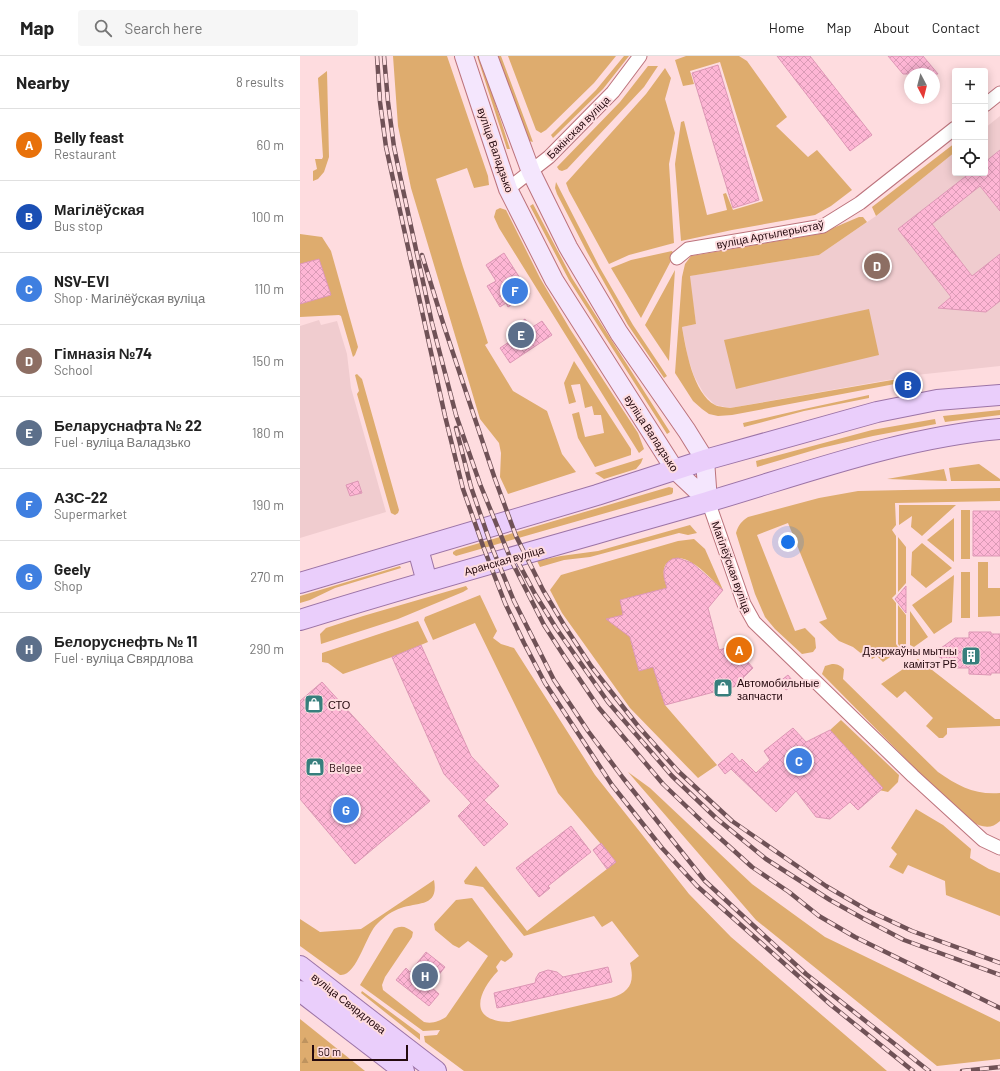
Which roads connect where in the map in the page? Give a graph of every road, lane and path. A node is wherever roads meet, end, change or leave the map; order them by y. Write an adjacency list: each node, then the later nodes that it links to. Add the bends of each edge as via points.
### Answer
1 (464, 56): 8 (main road, вуліца Валадзько)
2 (488, 56): 7 (main road)
3 (640, 56): 7 (street, Бакінская вуліца, via 612,92)
4 (1000, 93): 5 (street)
5 (988, 102)
6 (952, 130): 9 (street, вуліца Артылерыстаў, via 860,203 823,226 688,249)
7 (531, 172): 8 (street, Бакінская вуліца); 12 (main road, via 568,247 619,333)
8 (508, 189): 13 (main road, вуліца Валадзько, via 554,280)
9 (677, 258)
10 (1000, 395): 12 (main road, via 937,400 877,412)
11 (1000, 429): 14 (main road, via 942,437 882,450)
12 (705, 460): 13 (main road); 14 (main road)
13 (675, 470): 14 (main road, вуліца Валадзько); 15 (main road)
14 (708, 501): 16 (main road, Аранская вуліца); 19 (street, Магілёўская вуліца, via 744,604 754,622 913,776 983,840)
15 (418, 549): 16 (main road); 17 (main road)
16 (427, 582): 18 (main road, Аранская вуліца)
17 (300, 583)
18 (300, 620)
19 (1000, 848)
20 (300, 966): 23 (main road, вуліца Свярдлова)
21 (300, 992): 22 (main road, вуліца Свярдлова)
22 (404, 1071)
23 (436, 1071)

